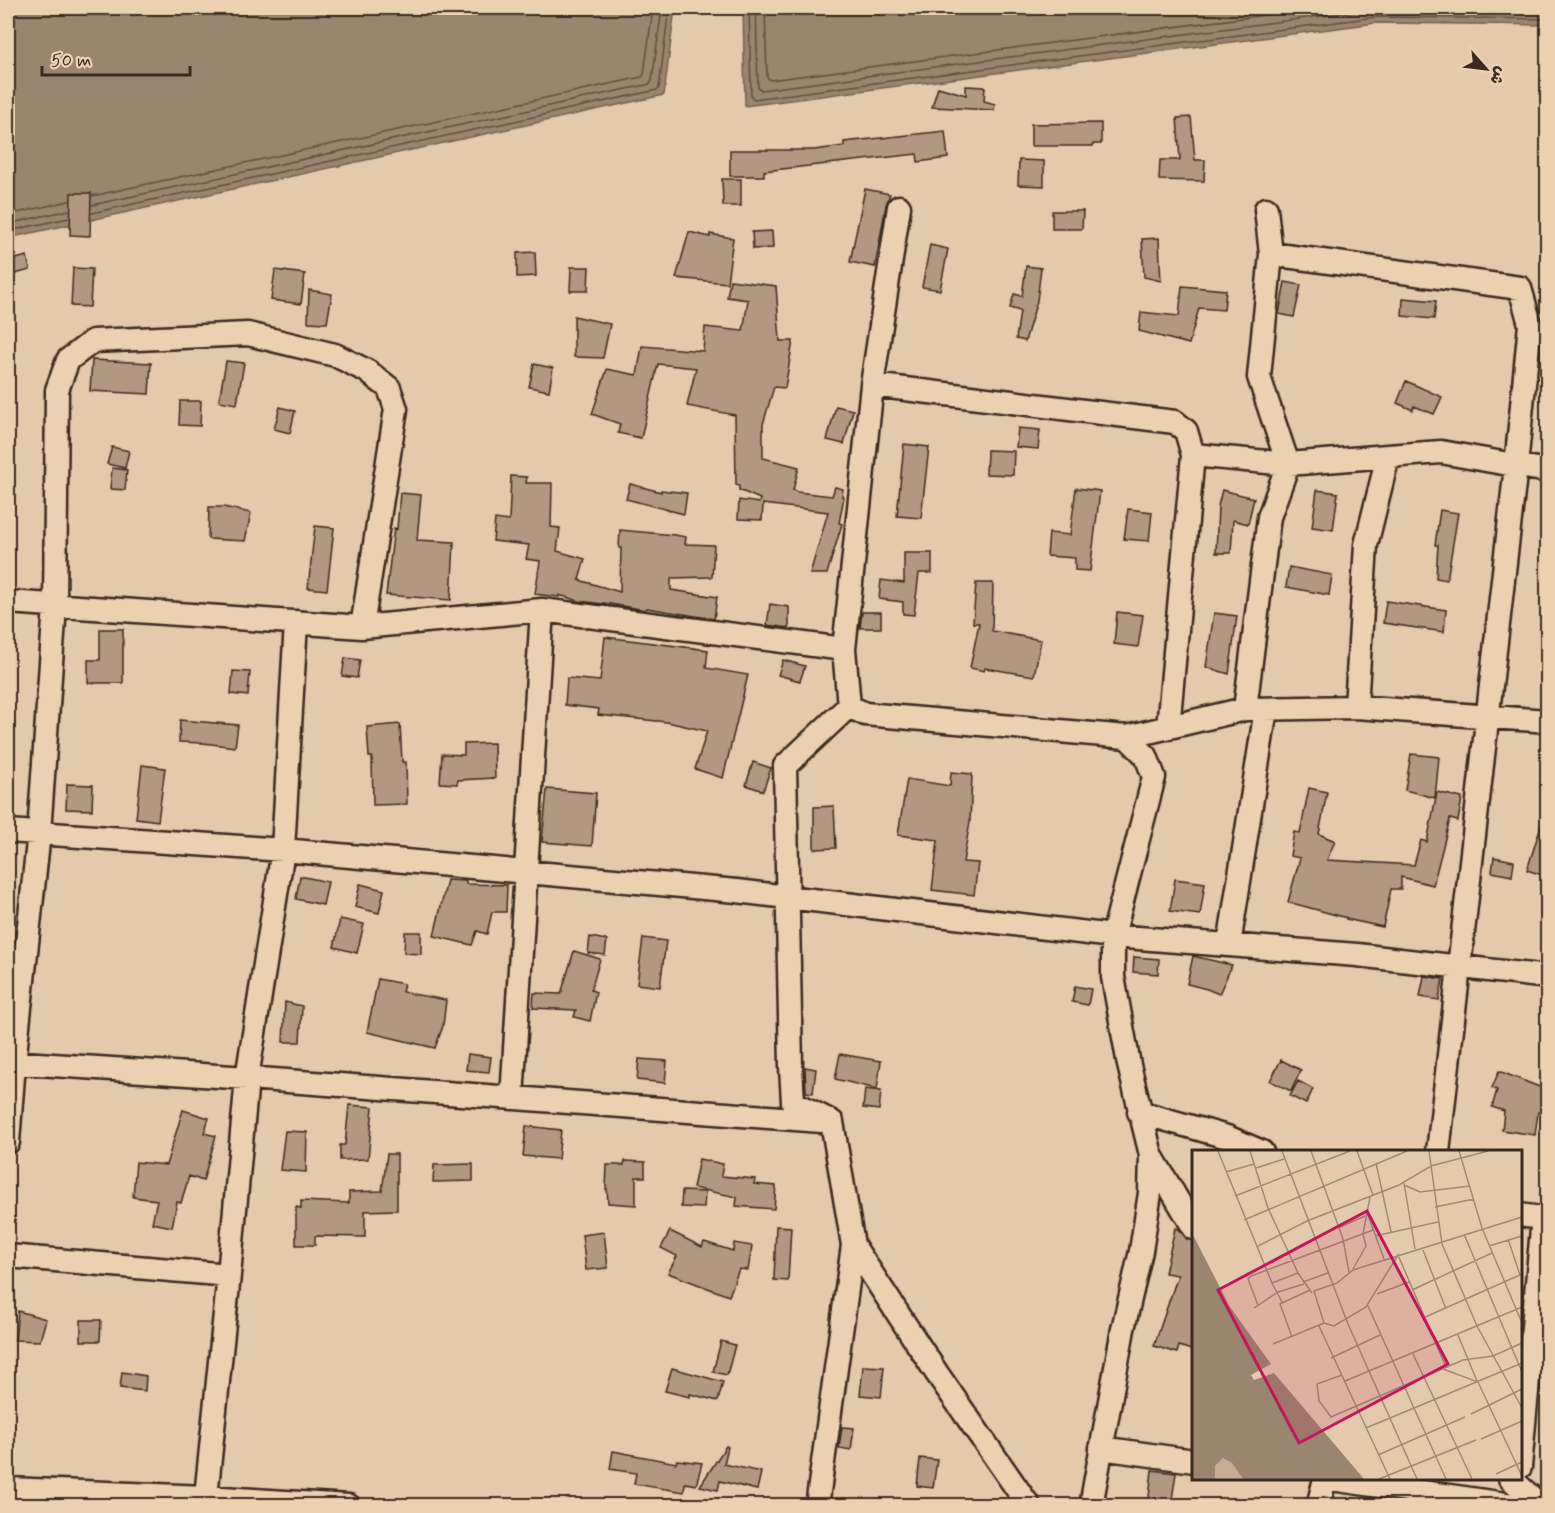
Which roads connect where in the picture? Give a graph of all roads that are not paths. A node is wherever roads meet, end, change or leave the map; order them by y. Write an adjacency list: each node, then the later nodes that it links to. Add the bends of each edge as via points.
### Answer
1 (899, 207): 4 (street)
2 (1266, 209): 3 (street)
3 (1271, 254): 7 (street, via 1259,377); 8 (street, via 1520,288 1530,324)
4 (872, 386): 5 (street, via 1174,422 1186,431); 15 (street)
5 (1193, 455): 7 (street); 21 (street)
6 (1388, 456): 7 (street); 8 (street, via 1441,452); 17 (street, via 1366,544)
7 (1288, 464): 18 (street, via 1269,517)
8 (1516, 466): 9 (street); 19 (street)
9 (1548, 471)
10 (8, 603): 11 (street)
11 (56, 606): 13 (street); 14 (street, via 57,390 68,360 93,341 248,333 335,355 367,371 389,388 396,409); 24 (street)
12 (543, 610): 14 (street); 15 (street); 26 (street)
13 (296, 622): 14 (street); 25 (street)
14 (362, 627)
15 (844, 649): 16 (street)
16 (849, 706): 22 (street, via 865,714); 27 (street, via 784,766)
17 (1356, 707): 18 (street); 19 (street)
18 (1256, 709): 21 (street); 29 (street)
19 (1486, 718): 20 (street); 30 (street)
20 (1548, 721)
21 (1168, 728): 22 (street)
22 (1127, 737): 28 (street, via 1146,756 1154,777)
23 (8, 831): 24 (street)
24 (39, 833): 25 (street); 32 (street)
25 (283, 850): 26 (street); 33 (street)
26 (526, 872): 27 (street); 34 (street)
27 (786, 897): 28 (street); 36 (street, via 793,1102)
28 (1113, 936): 29 (street); 35 (street, via 1113,977)
29 (1229, 945): 30 (street)
30 (1457, 967): 31 (street); 39 (street)
31 (1548, 977)
32 (11, 1063): 33 (street); 37 (street)
33 (247, 1078): 34 (street); 45 (street)
34 (512, 1098): 36 (street)
35 (1139, 1112): 38 (street, via 1227,1137); 40 (street)
36 (832, 1122): 43 (street)
37 (8, 1142)
38 (1257, 1150)
39 (1438, 1150)
40 (1150, 1155): 42 (street); 47 (street, via 1150,1193 1141,1251)
41 (1537, 1217): 46 (street)
42 (1192, 1225)
43 (853, 1245): 56 (street); 57 (street)
44 (8, 1256): 45 (street)
45 (229, 1275): 54 (street)
46 (1522, 1427)
47 (1101, 1448): 48 (street); 58 (street)
48 (1192, 1461)
49 (1324, 1480): 59 (street)
50 (1341, 1480): 51 (street)
51 (1375, 1482): 52 (street)
52 (1518, 1483): 60 (street)
53 (8, 1489): 54 (street)
54 (206, 1501): 55 (street)
55 (349, 1506)
56 (817, 1506)
57 (1029, 1506)
58 (1091, 1506)
59 (1318, 1506)
60 (1541, 1506)

